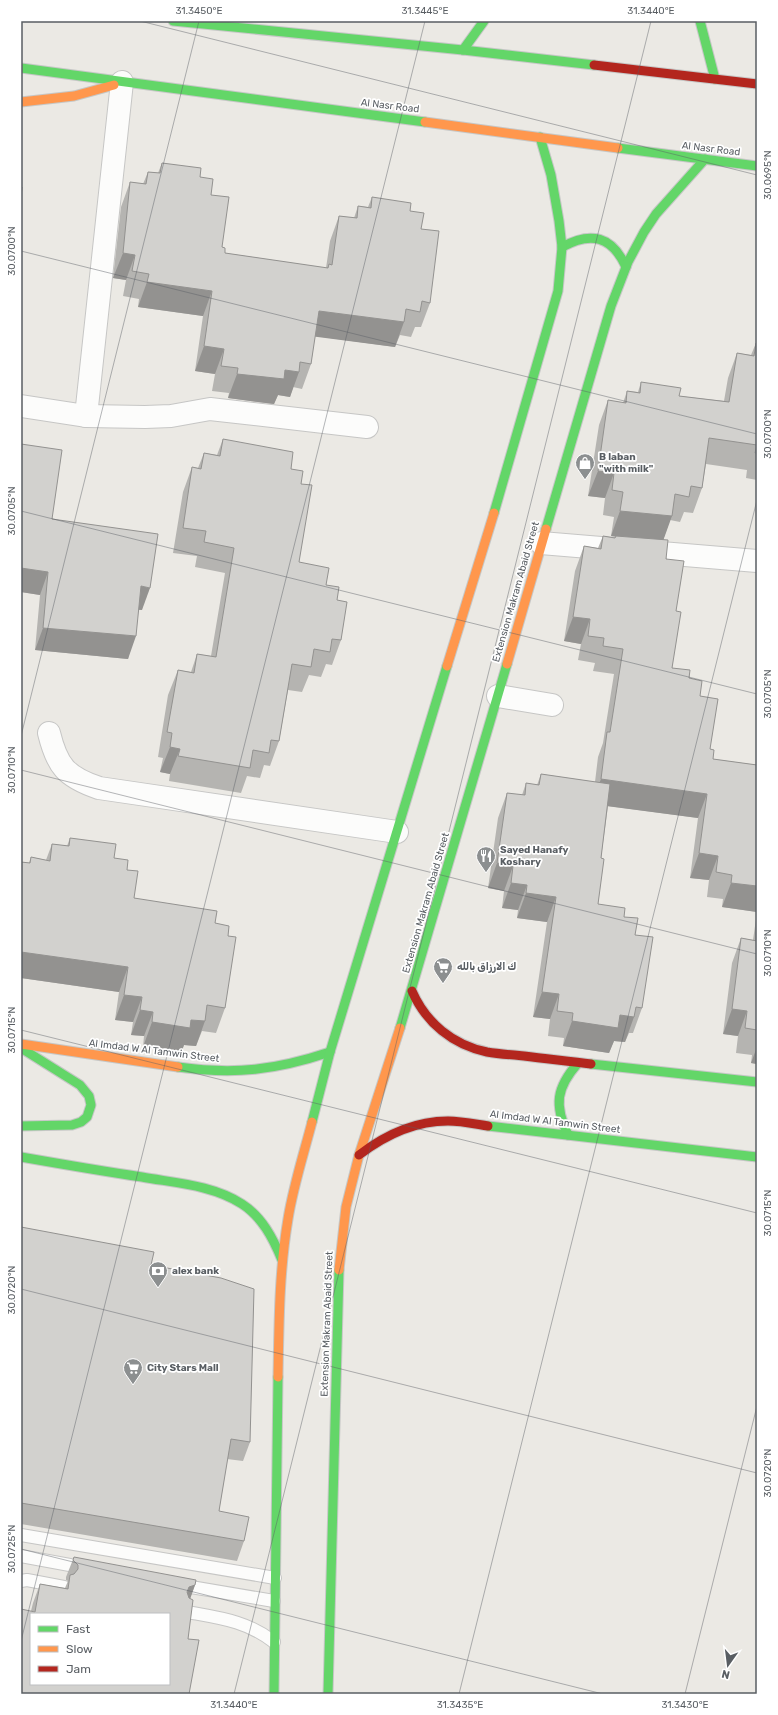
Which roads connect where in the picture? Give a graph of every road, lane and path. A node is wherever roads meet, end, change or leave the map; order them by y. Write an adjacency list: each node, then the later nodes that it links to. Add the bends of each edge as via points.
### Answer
1 (173, 21): 4 (main road)
2 (484, 21): 4 (main road)
3 (700, 21): 6 (main road)
4 (463, 50): 6 (main road)
5 (21, 68): 7 (main road)
6 (714, 79): 8 (main road)
7 (122, 82): 9 (main road, Al Nasr Road, via 74,96); 10 (main road, Al Nasr Road); 16 (street)
8 (757, 84)
9 (21, 102)
10 (540, 137): 11 (main road, Al Nasr Road); 13 (main road, via 556,198)
11 (705, 159): 12 (main road, Al Nasr Road); 14 (main road, Extension Makram Abaid Street, via 649,223)
12 (757, 166)
13 (562, 247): 14 (main road, via 572,240 583,237 605,241 622,256); 23 (main road, via 558,291 515,443)
14 (626, 267): 18 (main road, Extension Makram Abaid Street, via 611,306)
15 (21, 406): 16 (street)
16 (86, 416): 17 (street, via 171,416 210,409)
17 (367, 427)
18 (541, 543): 19 (street); 20 (main road, Extension Makram Abaid Street)
19 (757, 561)
20 (498, 696): 21 (street); 24 (main road, Extension Makram Abaid Street)
21 (552, 705)
22 (49, 733): 23 (street, via 53,753 64,769 80,782 99,788)
23 (397, 832): 27 (main road)
24 (412, 991): 28 (main road, via 422,1012 437,1028 470,1047 487,1052); 32 (main road, Extension Makram Abaid Street)
25 (21, 1044): 27 (main road, Al Imdad W Al Tamwin Street, via 214,1071 258,1070)
26 (21, 1048): 30 (main road, via 80,1085 92,1100 87,1119 78,1124)
27 (330, 1052): 35 (main road, via 288,1217)
28 (578, 1063): 29 (main road); 31 (main road, via 562,1084 559,1097 562,1123)
29 (757, 1082)
30 (21, 1126)
31 (568, 1135): 32 (main road, Al Imdad W Al Tamwin Street, via 448,1121 427,1123 390,1134 373,1143); 34 (main road, Al Imdad W Al Tamwin Street)
32 (359, 1155): 47 (main road, Extension Makram Abaid Street, via 346,1207 337,1302)
33 (21, 1157): 35 (main road, via 222,1192 243,1203 260,1219 274,1238)
34 (757, 1157)
35 (282, 1260): 39 (main road)
36 (21, 1535): 39 (lane)
37 (21, 1556): 38 (lane)
38 (98, 1570)
39 (275, 1578): 43 (main road)
40 (21, 1581): 42 (lane)
41 (167, 1583): 43 (lane)
42 (64, 1587)
43 (274, 1601): 45 (main road)
44 (187, 1612): 45 (lane, via 237,1622 257,1630)
45 (274, 1642): 46 (main road)
46 (274, 1694)
47 (328, 1694)

